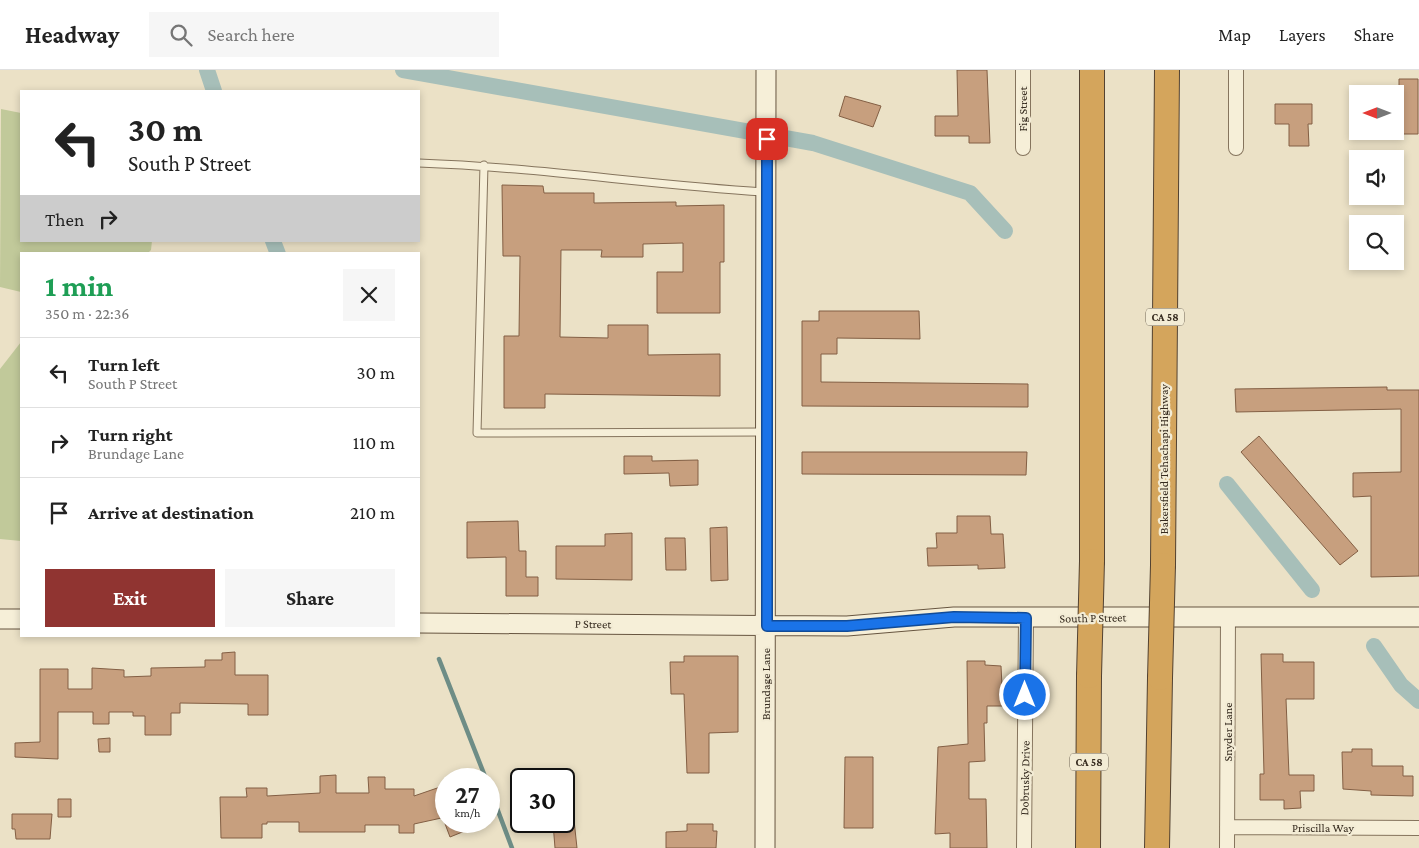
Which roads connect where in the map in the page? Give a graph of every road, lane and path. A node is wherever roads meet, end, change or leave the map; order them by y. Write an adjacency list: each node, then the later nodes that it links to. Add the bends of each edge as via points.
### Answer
1 (766, 70): 10 (street, Brundage Lane)
2 (1023, 70): 6 (street, Fig Street)
3 (1092, 70): 23 (highway, CA 58, bridge, via 1092,561)
4 (1167, 70): 24 (highway, Bakersfield Tehachapi Highway / CA 58, bridge)
5 (1236, 70): 7 (street)
6 (1023, 148)
7 (1236, 148)
8 (420, 163): 9 (lane)
9 (484, 165): 10 (lane, via 679,187); 11 (lane, via 478,433)
10 (768, 192): 11 (street, Brundage Lane)
11 (767, 432): 18 (street, Brundage Lane)
12 (1228, 616): 13 (street, South P Street); 14 (street, South P Street); 19 (street, Snyder Lane)
13 (1419, 617)
14 (1026, 618): 18 (street, South P Street, via 954,617 852,626); 22 (street, Dobrusky Drive)
15 (0, 619): 16 (street)
16 (20, 619)
17 (420, 623): 18 (street, P Street)
18 (767, 626): 21 (street, Brundage Lane)
19 (1227, 828): 20 (street, Priscilla Way); 25 (street, Snyder Lane)
20 (1419, 828)
21 (765, 848)
22 (1024, 848)
23 (1088, 848)
24 (1157, 848)
25 (1227, 848)

